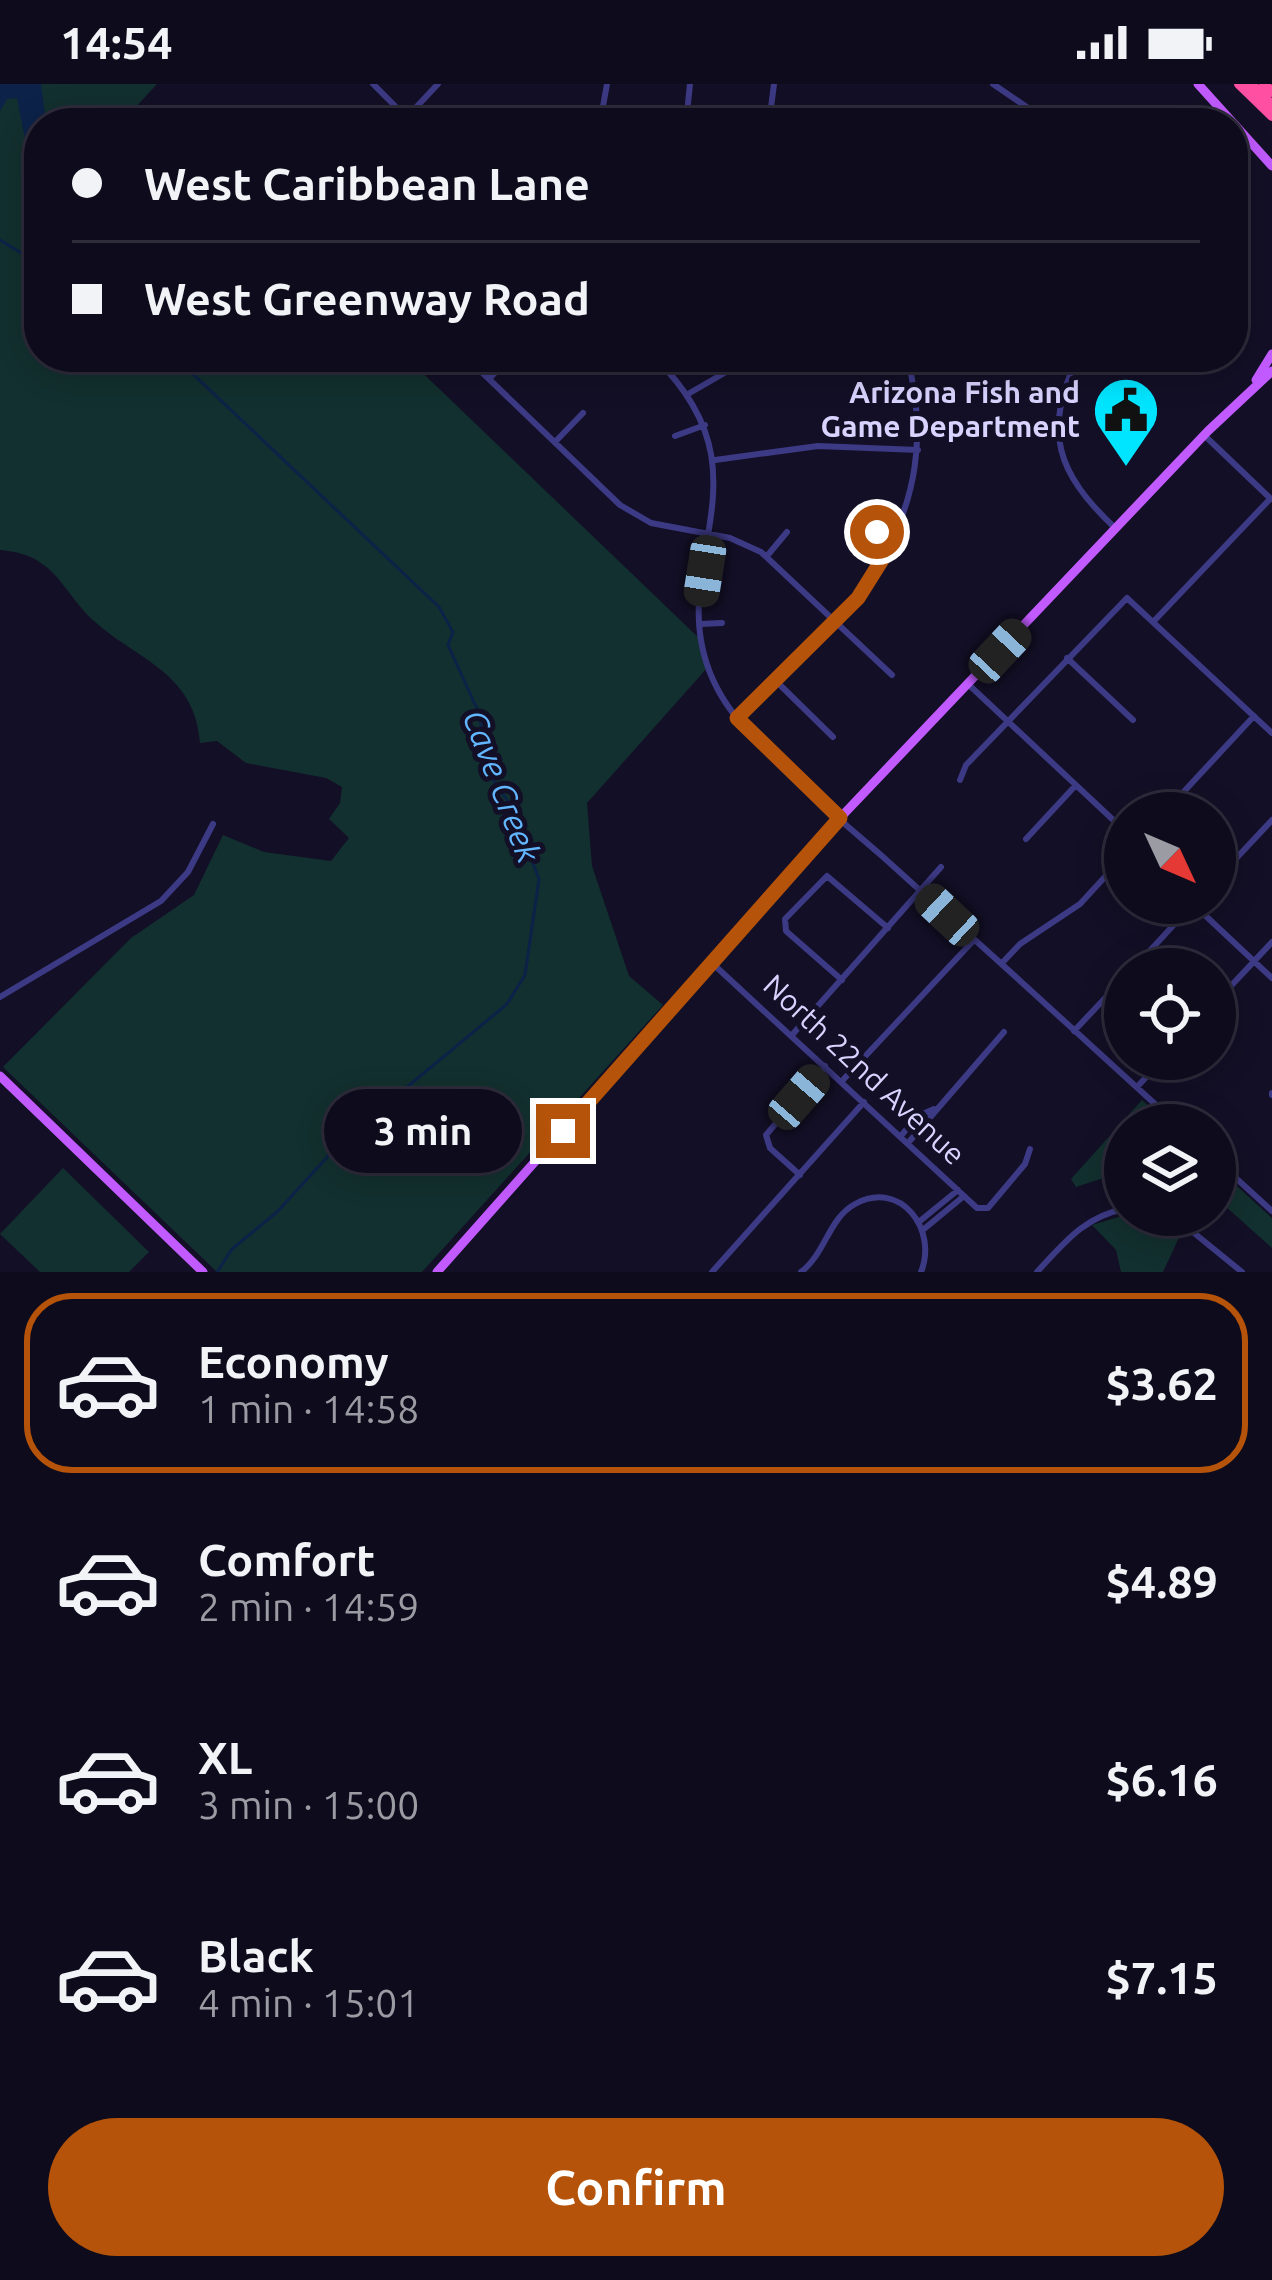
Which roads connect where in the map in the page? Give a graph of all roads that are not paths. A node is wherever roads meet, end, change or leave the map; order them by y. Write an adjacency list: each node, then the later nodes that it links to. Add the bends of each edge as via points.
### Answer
1 (373, 84): 10 (street)
2 (438, 84): 11 (street)
3 (993, 84): 12 (street)
4 (1198, 84): 13 (main road)
5 (1239, 84): 14 (highway)
6 (1251, 84): 9 (highway)
7 (1264, 84): 8 (highway)
8 (1272, 92)
9 (1272, 105)
10 (397, 108)
11 (419, 108)
12 (1028, 108)
13 (1220, 108)
14 (1272, 116)
15 (1248, 139): 16 (main road)
16 (1272, 166)
17 (1272, 353): 26 (main road)
18 (1272, 371): 26 (main road)
19 (482, 372): 25 (street)
20 (496, 372): 25 (street)
21 (668, 372): 27 (street)
22 (728, 372): 27 (street)
23 (909, 372): 33 (street)
24 (1073, 372): 36 (street, via 1058,416 1062,457 1076,487)
25 (489, 379): 32 (street)
26 (1255, 383): 30 (main road)
27 (688, 394): 29 (street)
28 (583, 413): 32 (street)
29 (706, 425): 31 (street); 34 (street)
30 (1204, 435): 35 (street); 36 (main road)
31 (675, 436)
32 (555, 442): 39 (street, via 630,512)
33 (918, 450): 34 (street, via 818,446); 40 (street)
34 (715, 460): 39 (street)
35 (1271, 499): 43 (street)
36 (1116, 529): 49 (main road)
37 (788, 532): 41 (street)
38 (877, 532): 40 (street)
39 (710, 534): 41 (street); 45 (street)
40 (895, 539): 42 (street)
41 (767, 556): 42 (street)
42 (835, 621): 47 (street); 48 (street)
43 (1154, 621): 46 (street, via 1127,598); 50 (street)
44 (722, 623): 45 (street)
45 (700, 624): 51 (street, via 710,675)
46 (1067, 658): 52 (street); 53 (street)
47 (892, 675)
48 (777, 682): 51 (street); 55 (street)
49 (968, 684): 52 (street); 60 (main road)
50 (1254, 716): 54 (street); 58 (street)
51 (737, 718): 60 (street)
52 (1007, 720): 56 (street); 57 (street)
53 (1133, 720)
54 (1272, 733)
55 (833, 737)
56 (960, 780)
57 (1076, 785): 59 (street); 63 (street)
58 (1183, 792)
59 (1104, 811)
60 (840, 818): 67 (street); 75 (main road)
61 (1272, 820): 64 (street)
62 (213, 824): 80 (street, via 188,872 161,901)
63 (1026, 839)
64 (1236, 859)
65 (941, 867): 67 (street)
66 (1104, 877): 76 (street)
67 (920, 891): 70 (street); 71 (street)
68 (1175, 924): 73 (street)
69 (1215, 924): 74 (street)
70 (888, 928): 78 (street); 78 (street, via 827,876 783,926)
71 (974, 940): 76 (street); 88 (street)
72 (1272, 942): 74 (street)
73 (1152, 948)
74 (1254, 962): 77 (street); 79 (street)
75 (712, 963): 84 (street, North 22nd Avenue); 105 (main road)
76 (1001, 964): 82 (street)
77 (1272, 978)
78 (842, 980): 84 (street)
79 (1236, 981)
80 (0, 997)
81 (1104, 1000): 82 (street)
82 (1075, 1031): 89 (street)
83 (1004, 1032): 92 (street)
84 (792, 1035): 85 (street, North 22nd Avenue)
85 (825, 1066): 88 (street, North 22nd Avenue); 97 (street, via 766,1135)
86 (0, 1076): 104 (main road)
87 (1143, 1080): 89 (street)
88 (842, 1081): 90 (street, North 22nd Avenue)
89 (1136, 1087): 91 (street)
90 (864, 1102): 95 (street, North 22nd Avenue); 97 (street)
91 (1155, 1104)
92 (934, 1109): 93 (street); 94 (street)
93 (916, 1117): 94 (street); 95 (street)
94 (925, 1125): 95 (street)
95 (904, 1140): 99 (street, North 22nd Avenue)
96 (1030, 1149): 99 (street, North 22nd Avenue, via 983,1211)
97 (800, 1175): 106 (street)
98 (1236, 1178): 100 (street)
99 (961, 1193): 102 (street)
100 (1272, 1211)
101 (1104, 1214): 109 (street, via 1075,1231)
102 (922, 1225): 107 (street, via 891,1200 860,1202 835,1222); 108 (street)
103 (1198, 1236): 110 (street)
104 (201, 1270)
105 (437, 1272)
106 (712, 1272)
107 (801, 1272)
108 (921, 1272)
109 (1037, 1272)
110 (1242, 1272)

